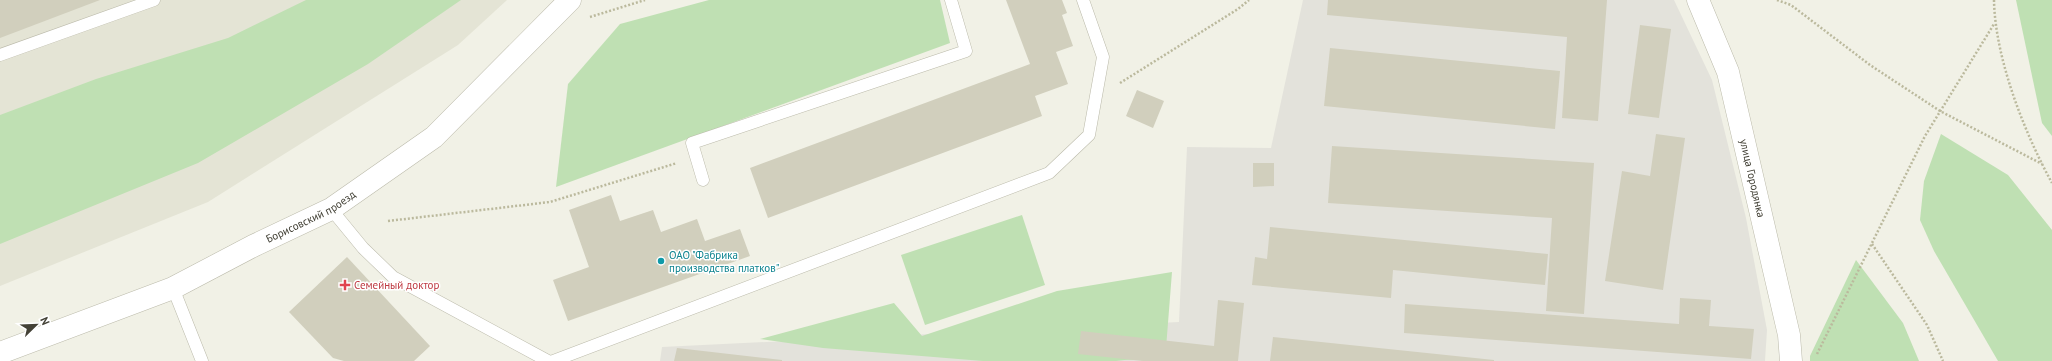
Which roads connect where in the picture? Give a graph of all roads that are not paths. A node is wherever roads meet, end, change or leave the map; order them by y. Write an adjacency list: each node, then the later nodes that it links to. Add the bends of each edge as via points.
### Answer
1 (154, 0): 6 (lane)
2 (570, 0): 8 (street, Борисовский проезд, via 434,137)
3 (952, 0): 7 (lane, via 966,51 692,143)
4 (1083, 0): 13 (lane, via 1103,57 1089,135 1049,173)
5 (1698, 0): 14 (street, улица Городянка, via 1728,72 1790,335)
6 (0, 55)
7 (703, 180)
8 (331, 209): 9 (street, Борисовский проезд); 12 (lane, via 363,248 392,277)
9 (173, 288): 10 (street, Борисовский проезд); 11 (lane)
10 (0, 353)
11 (202, 361)
12 (548, 361)
13 (553, 361)
14 (1791, 361)

